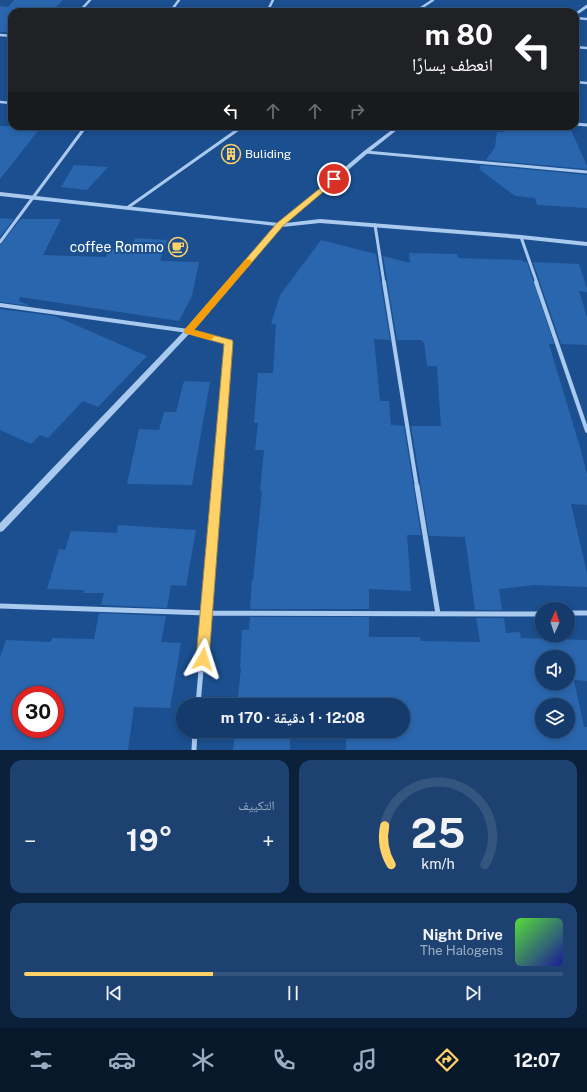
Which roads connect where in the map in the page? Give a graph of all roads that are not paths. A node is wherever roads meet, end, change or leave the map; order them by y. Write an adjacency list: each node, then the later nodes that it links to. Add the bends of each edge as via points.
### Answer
1 (90, 0): 4 (street)
2 (433, 0): 5 (street)
3 (587, 6): 6 (street)
4 (83, 8)
5 (421, 8)
6 (579, 13)
7 (83, 130): 13 (street)
8 (237, 130): 14 (street)
9 (395, 130): 10 (street)
10 (366, 152): 11 (street); 15 (street)
11 (587, 172)
12 (0, 194): 13 (street)
13 (32, 198): 14 (street); 18 (street)
14 (127, 208): 15 (street)
15 (280, 225): 16 (street, via 320,221); 21 (street)
16 (375, 225): 17 (street); 28 (street)
17 (521, 237): 19 (street); 22 (street)
18 (0, 242)
19 (587, 244)
20 (0, 305): 21 (street)
21 (188, 331): 23 (street); 25 (street, via 229,342)
22 (587, 431)
23 (0, 529)
24 (0, 606): 25 (street)
25 (207, 613): 28 (street); 30 (street)
26 (575, 613): 27 (street)
27 (587, 613)
28 (438, 614): 29 (street)
29 (535, 614)
30 (199, 698)
31 (195, 738): 32 (street)
32 (194, 750)

